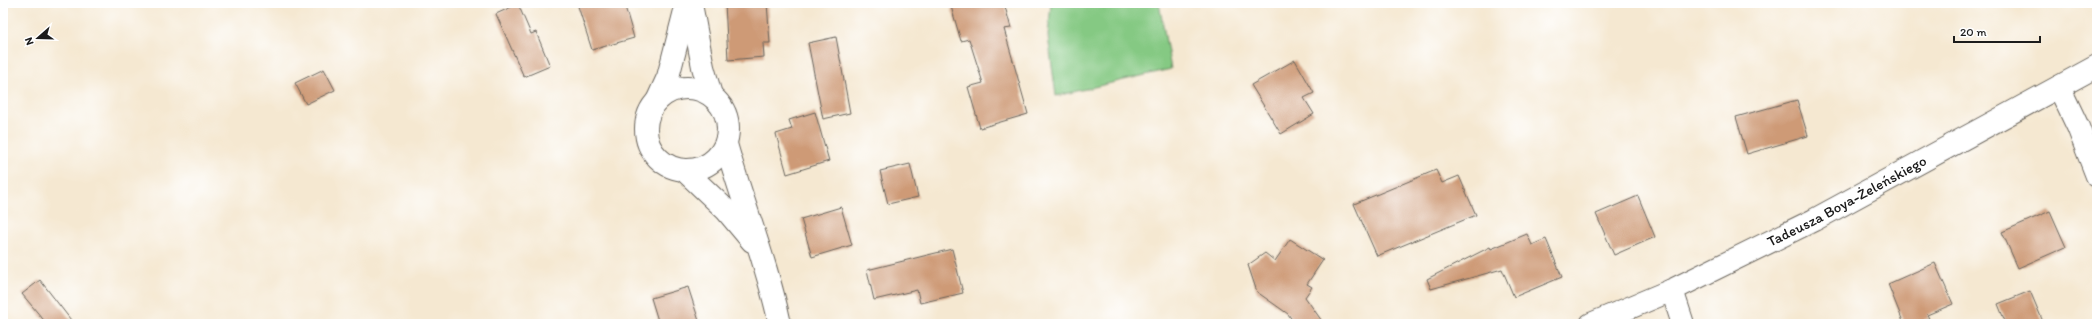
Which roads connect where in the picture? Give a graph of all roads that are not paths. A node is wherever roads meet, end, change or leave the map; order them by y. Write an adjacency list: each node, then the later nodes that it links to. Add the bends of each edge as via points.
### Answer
1 (687, 3): 6 (street, via 668,78)
2 (691, 3): 5 (street, via 702,67)
3 (2097, 66): 4 (street, Tadeusza Boya-Żeleńskiego)
4 (2059, 87): 9 (street); 11 (street, Tadeusza Boya-Żeleńskiego, via 1814,220)
5 (711, 95): 6 (street, via 698,88 684,87 670,91); 7 (street, via 722,105 728,118)
6 (658, 99): 8 (street, via 650,111 646,126 647,140 652,152 661,162)
7 (726, 144): 8 (street, via 720,155 710,164 698,170); 10 (street)
8 (685, 171): 10 (street, via 726,210)
9 (2097, 176)
10 (757, 247): 12 (street, via 772,287)
11 (1672, 290): 13 (street, Tadeusza Boya-Żeleńskiego); 14 (street)
12 (780, 324)
13 (1591, 324)
14 (1683, 324)

